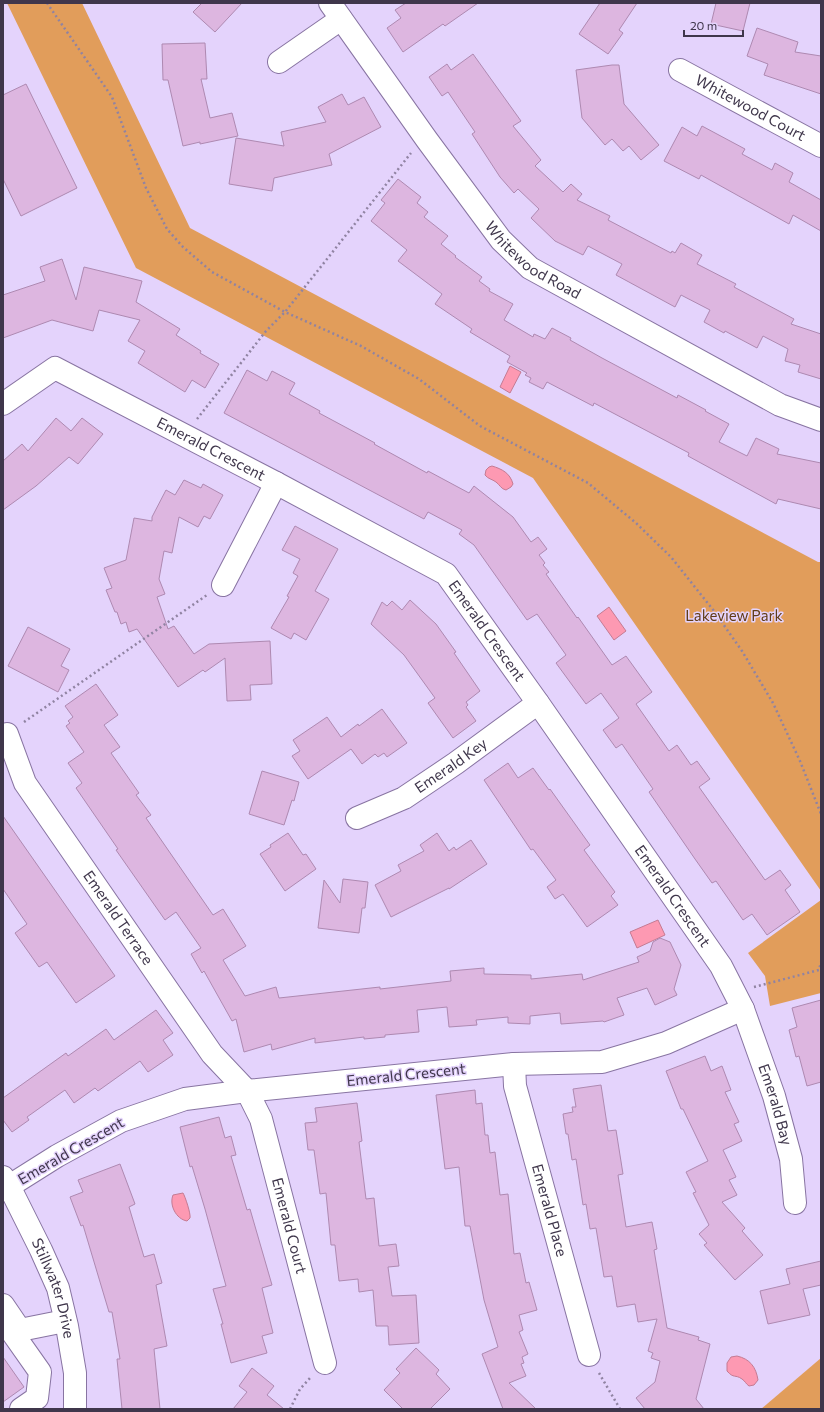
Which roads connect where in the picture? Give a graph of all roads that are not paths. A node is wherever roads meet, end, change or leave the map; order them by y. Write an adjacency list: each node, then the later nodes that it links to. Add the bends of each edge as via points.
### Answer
1 (335, 11): 2 (street); 6 (street, Whitewood Road, via 501,240 530,268 780,405)
2 (279, 62)
3 (680, 70): 4 (street, Whitewood Court)
4 (821, 146)
5 (3, 404): 7 (street, Emerald Crescent, via 55,368)
6 (821, 420)
7 (276, 483): 8 (street); 9 (street, Emerald Crescent, via 446,574)
8 (223, 585)
9 (538, 703): 11 (street, Emerald Key, via 404,798); 12 (street, Emerald Crescent, via 721,966)
10 (7, 734): 14 (street, Emerald Terrace, via 25,783 212,1054)
11 (357, 818)
12 (743, 1009): 13 (street, Emerald Crescent, via 666,1043 602,1062); 16 (street, Emerald Bay, via 774,1096 791,1159)
13 (514, 1064): 14 (street, Emerald Crescent); 20 (street, Emerald Place, via 515,1086)
14 (247, 1091): 15 (street, Emerald Crescent, via 185,1100 121,1120); 21 (street, Emerald Court, via 261,1119)
15 (5, 1184): 18 (street, Stillwater Drive, via 41,1250 58,1288)
16 (794, 1203)
17 (3, 1305): 19 (street)
18 (65, 1321): 19 (street); 23 (street, Stillwater Drive, via 76,1373)
19 (11, 1330): 22 (street, via 40,1372 37,1398)
20 (589, 1355)
21 (325, 1363)
22 (21, 1409)
23 (75, 1409)

